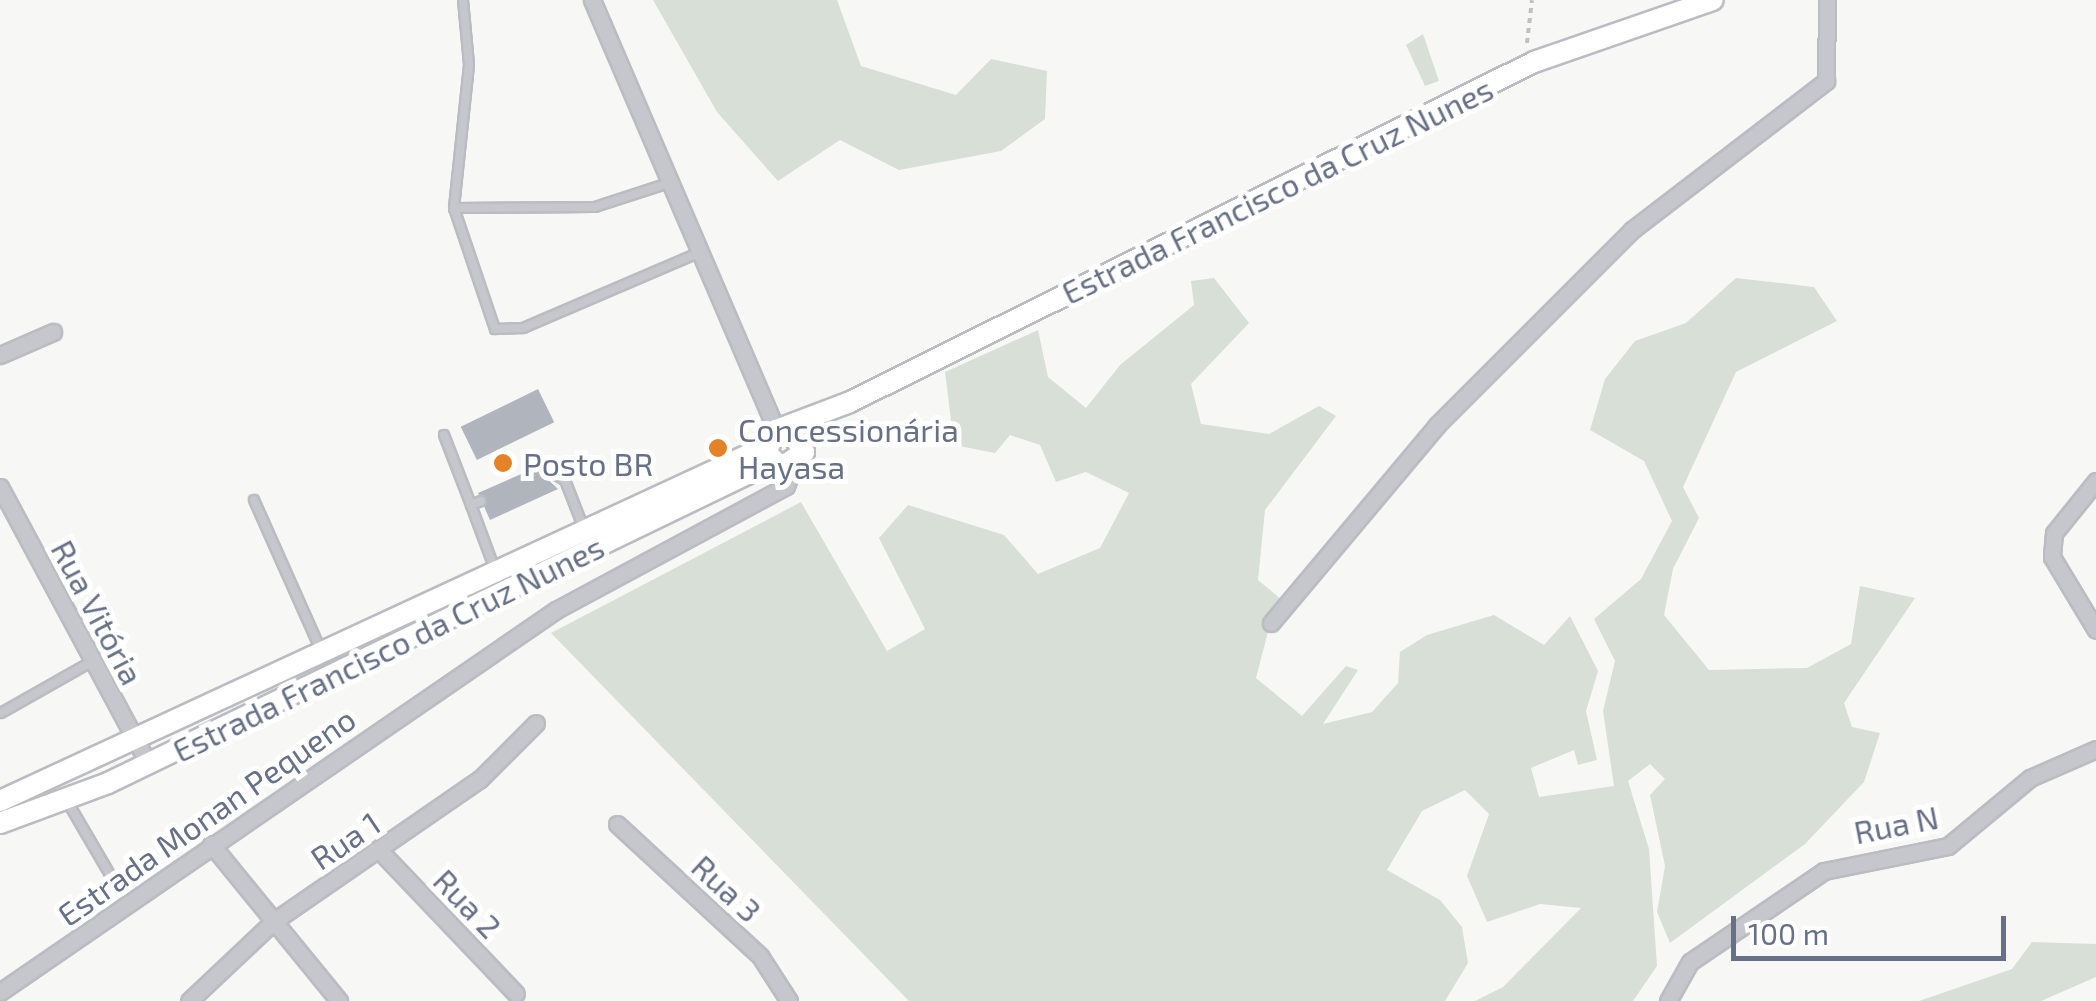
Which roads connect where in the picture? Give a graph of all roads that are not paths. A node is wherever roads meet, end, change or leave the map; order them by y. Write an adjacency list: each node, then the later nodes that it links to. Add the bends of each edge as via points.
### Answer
1 (463, 0): 6 (lane, via 469,65)
2 (592, 0): 5 (street)
3 (1712, 0): 10 (main road, Estrada Francisco da Cruz Nunes, via 1534,62)
4 (1827, 0): 23 (street, via 1826,81 1632,230 1438,425)
5 (669, 183): 6 (lane, via 595,207); 7 (street)
6 (454, 208): 7 (lane, via 501,332)
7 (698, 252): 12 (street)
8 (53, 332): 9 (street)
9 (0, 354)
10 (850, 402): 12 (main road, Estrada Francisco da Cruz Nunes); 13 (main road, Estrada Francisco da Cruz Nunes)
11 (444, 435): 19 (lane)
12 (775, 442): 13 (main road); 13 (main road); 20 (main road, Estrada Francisco da Cruz Nunes)
13 (799, 456): 35 (street, Estrada Monan Pequeno, via 786,486 556,610)
14 (550, 472): 20 (lane, via 565,480)
15 (2096, 481): 24 (street, via 2054,533 2052,557)
16 (1, 494): 25 (street, Rua Vitória)
17 (254, 500): 26 (lane)
18 (482, 501): 19 (lane)
19 (471, 505): 21 (lane)
20 (588, 540): 21 (main road, Estrada Francisco da Cruz Nunes); 22 (main road, Estrada Francisco da Cruz Nunes)
21 (496, 572): 22 (lane); 26 (main road, Estrada Francisco da Cruz Nunes)
22 (504, 592): 26 (main road, Estrada Francisco da Cruz Nunes)
23 (1271, 623)
24 (2096, 630)
25 (93, 661): 27 (lane); 30 (street, Rua Vitória)
26 (328, 665): 30 (main road, Estrada Francisco da Cruz Nunes)
27 (1, 713)
28 (536, 722): 36 (street, Rua 1, via 480,779)
29 (2096, 749): 44 (street, Rua N, via 2030,778 1948,846 1824,872 1690,962)
30 (142, 753): 31 (main road, Estrada Francisco da Cruz Nunes); 32 (main road, Estrada Francisco da Cruz Nunes)
31 (67, 800): 33 (main road, Estrada Francisco da Cruz Nunes); 37 (lane)
32 (0, 801)
33 (0, 823)
34 (618, 824): 43 (street, Rua 3, via 760,956)
35 (212, 844): 38 (street); 39 (street, Estrada Monan Pequeno)
36 (380, 851): 38 (street, Rua 1); 40 (street, Rua 2)
37 (112, 878)
38 (274, 921): 41 (street, Rua 1); 42 (street)
39 (0, 992)
40 (516, 994)
41 (185, 1000)
42 (340, 1001)
43 (789, 1001)
44 (1668, 1001)

